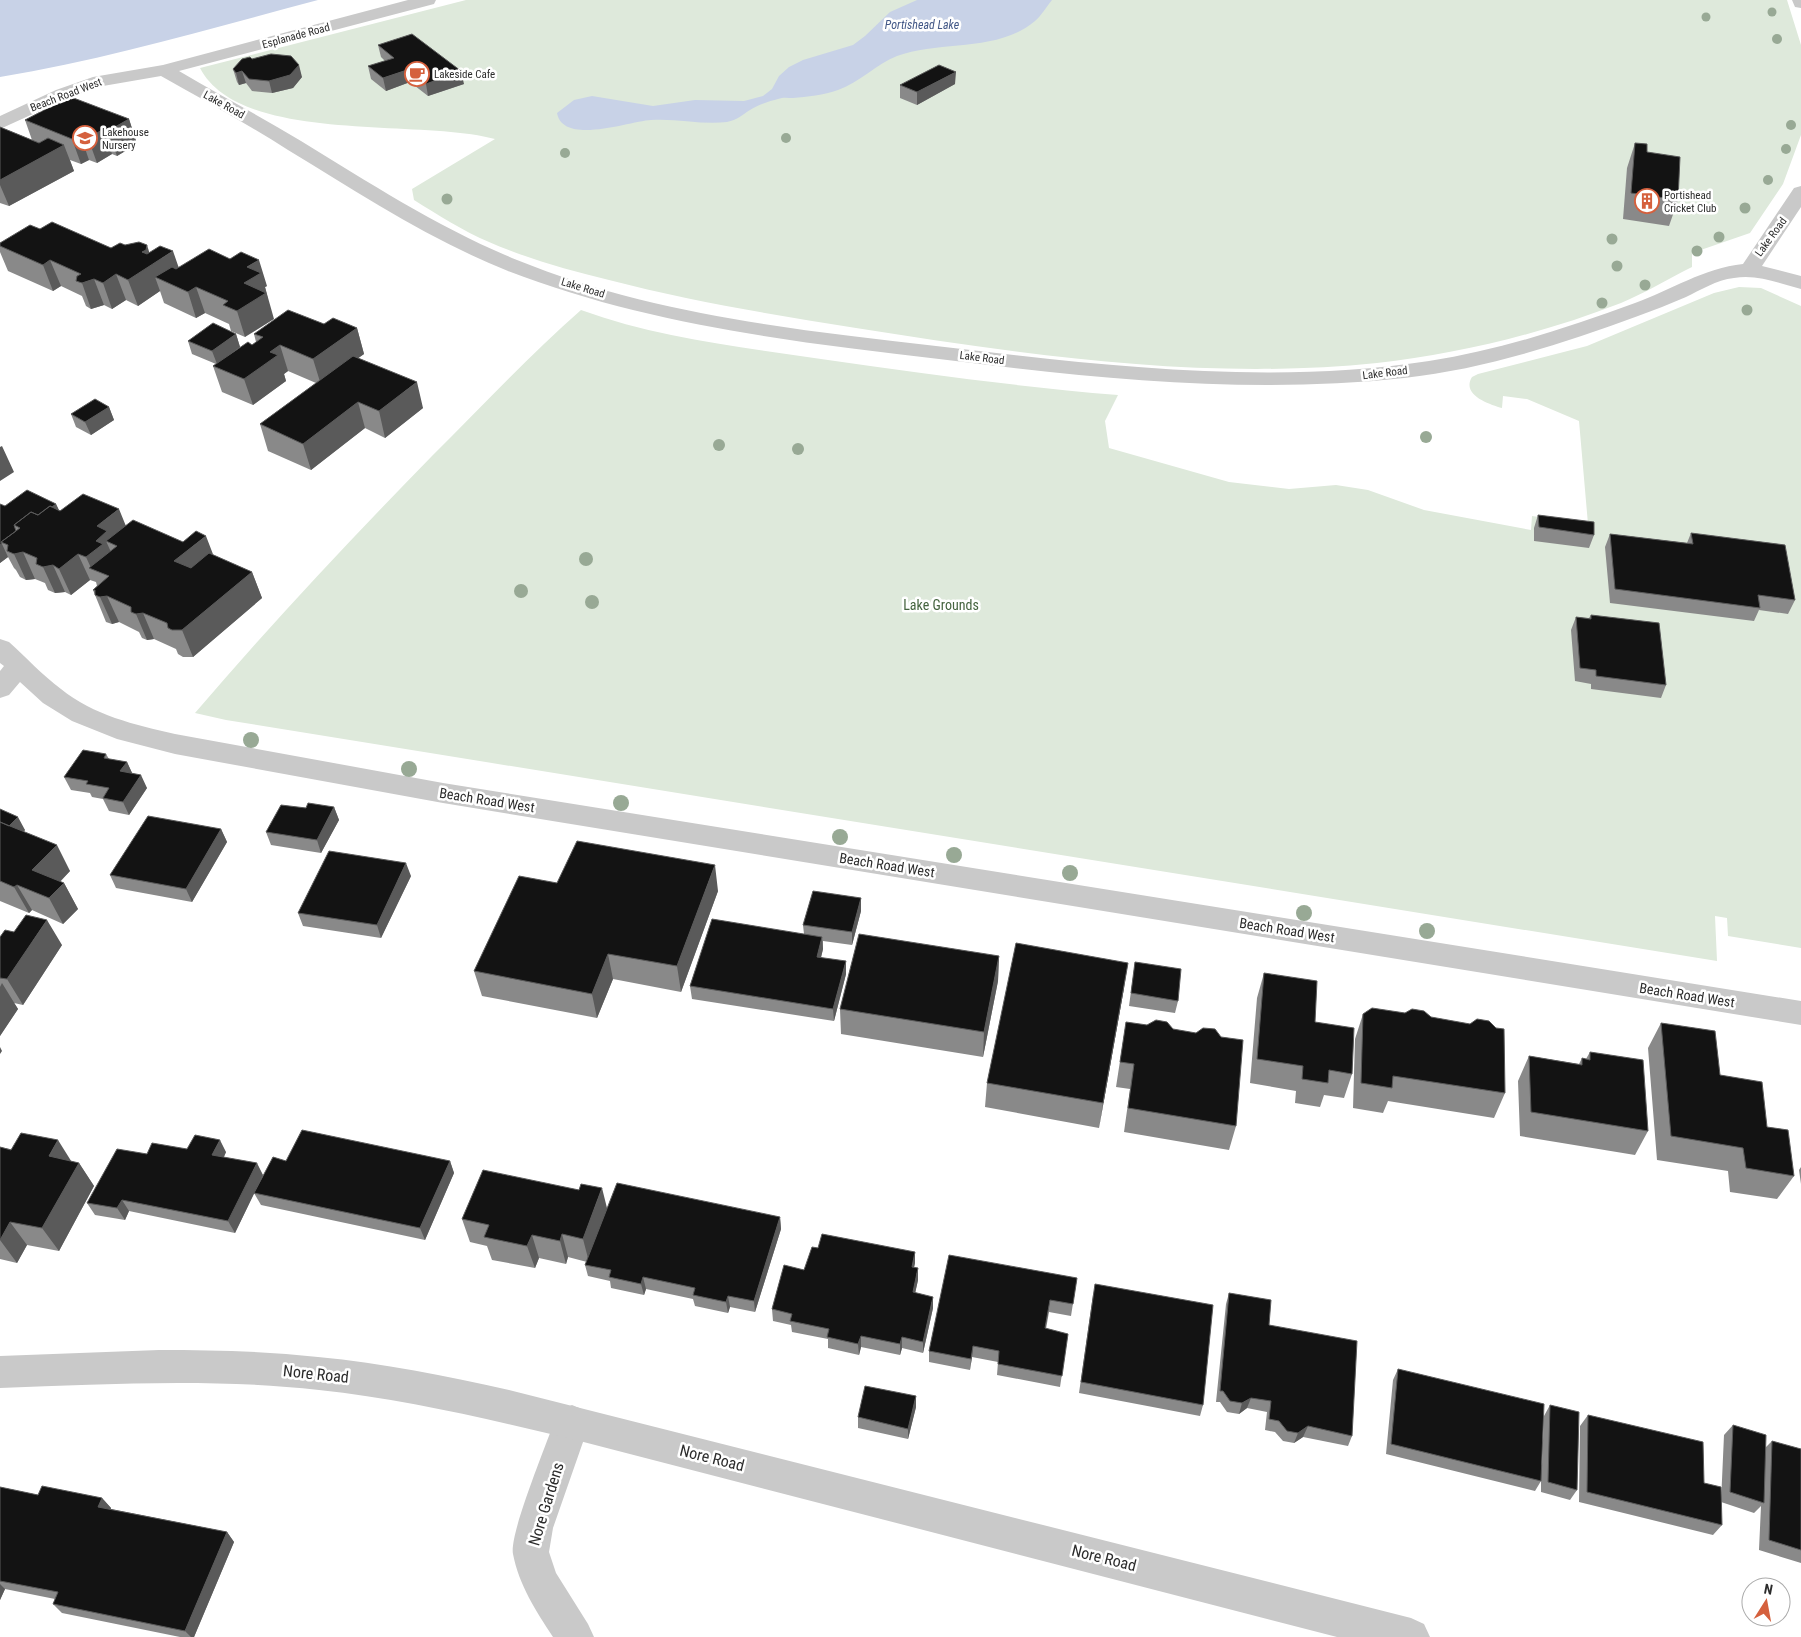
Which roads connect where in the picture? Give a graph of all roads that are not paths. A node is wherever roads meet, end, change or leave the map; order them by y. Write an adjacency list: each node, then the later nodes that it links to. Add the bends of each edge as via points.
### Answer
1 (428, 0): 2 (street, Esplanade Road)
2 (164, 70): 3 (street, Beach Road West, via 90,84); 5 (street, Lake Road, via 435,230 514,266 582,289 689,316 840,340 1156,376 1307,379 1361,376 1452,364 1535,344 1640,308 1713,275)
3 (0, 123)
4 (1801, 192): 5 (street, Lake Road)
5 (1749, 270): 6 (street)
6 (1801, 283)
7 (9, 658): 8 (street); 9 (street, Beach Road West, via 52,696 81,714 126,732 175,744 443,793)
8 (0, 689)
9 (1801, 1013)
10 (0, 1372): 11 (street, Nore Road, via 166,1366 319,1373 440,1393)
11 (572, 1422): 12 (street, Nore Gardens, via 535,1528 531,1552 540,1582); 13 (street, Nore Road)
12 (575, 1637)
13 (1411, 1637)

